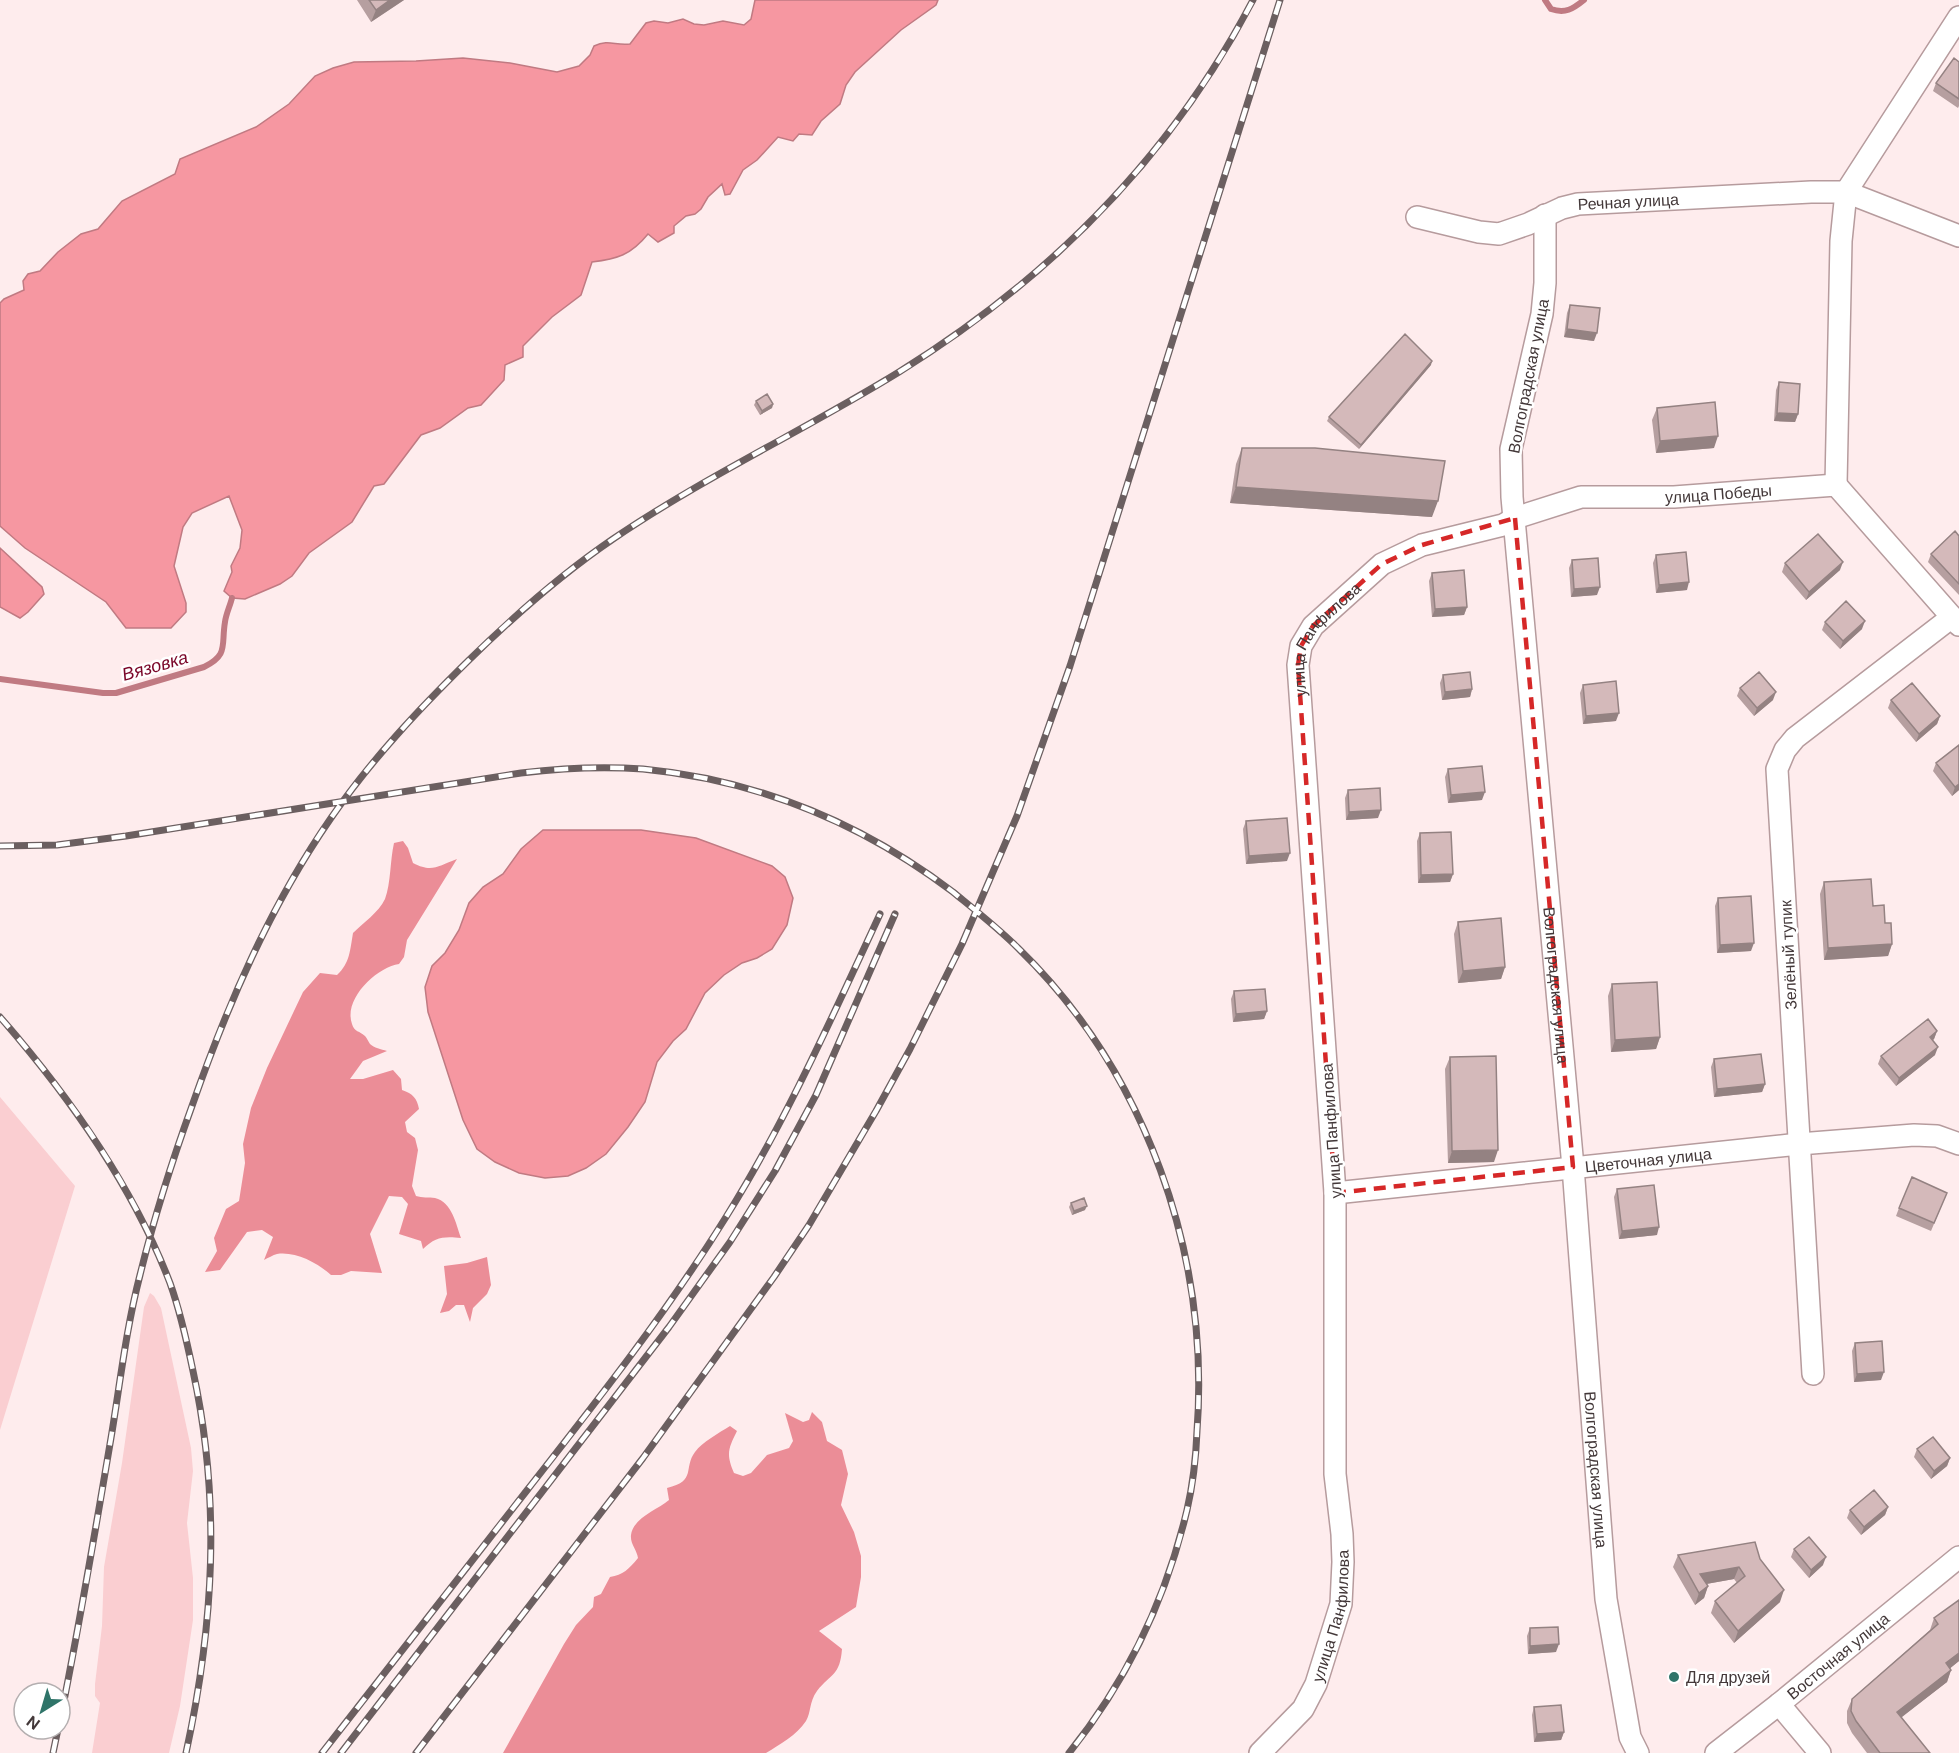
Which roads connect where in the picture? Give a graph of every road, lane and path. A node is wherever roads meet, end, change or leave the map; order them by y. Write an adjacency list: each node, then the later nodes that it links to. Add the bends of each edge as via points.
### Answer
1 (1959, 17): 2 (street)
2 (1846, 192): 3 (street, Речная улица, via 1597,202); 5 (street, Речная улица); 6 (street, via 1841,241)
3 (1545, 215): 4 (street, Речная улица, via 1499,234); 7 (street, Волгоградская улица, via 1542,314 1511,449)
4 (1417, 218)
5 (1959, 236)
6 (1836, 485): 7 (street, улица Победы, via 1674,498 1581,497); 9 (street)
7 (1515, 518): 8 (street, улица Победы, via 1503,525); 12 (street, Волгоградская улица)
8 (1422, 545): 13 (street, улица Панфилова, via 1382,564 1313,626 1301,646 1298,665)
9 (1955, 621): 10 (street, Зелёный тупик, via 1795,738 1777,770)
10 (1799, 1144): 11 (street, Цветочная улица, via 1914,1135 1937,1136); 12 (street, Цветочная улица); 14 (street, Зелёный тупик)
11 (1959, 1144)
12 (1573, 1167): 13 (street, Цветочная улица); 18 (street, Волгоградская улица, via 1606,1599 1630,1737)
13 (1335, 1193): 17 (street, улица Панфилова, via 1335,1474 1342,1534 1341,1604 1325,1659 1303,1709)
14 (1813, 1374)
15 (1959, 1557): 16 (street, Восточная улица)
16 (1779, 1704): 19 (street, Восточная улица); 20 (street)
17 (1260, 1753)
18 (1638, 1753)
19 (1716, 1753)
20 (1820, 1753)

